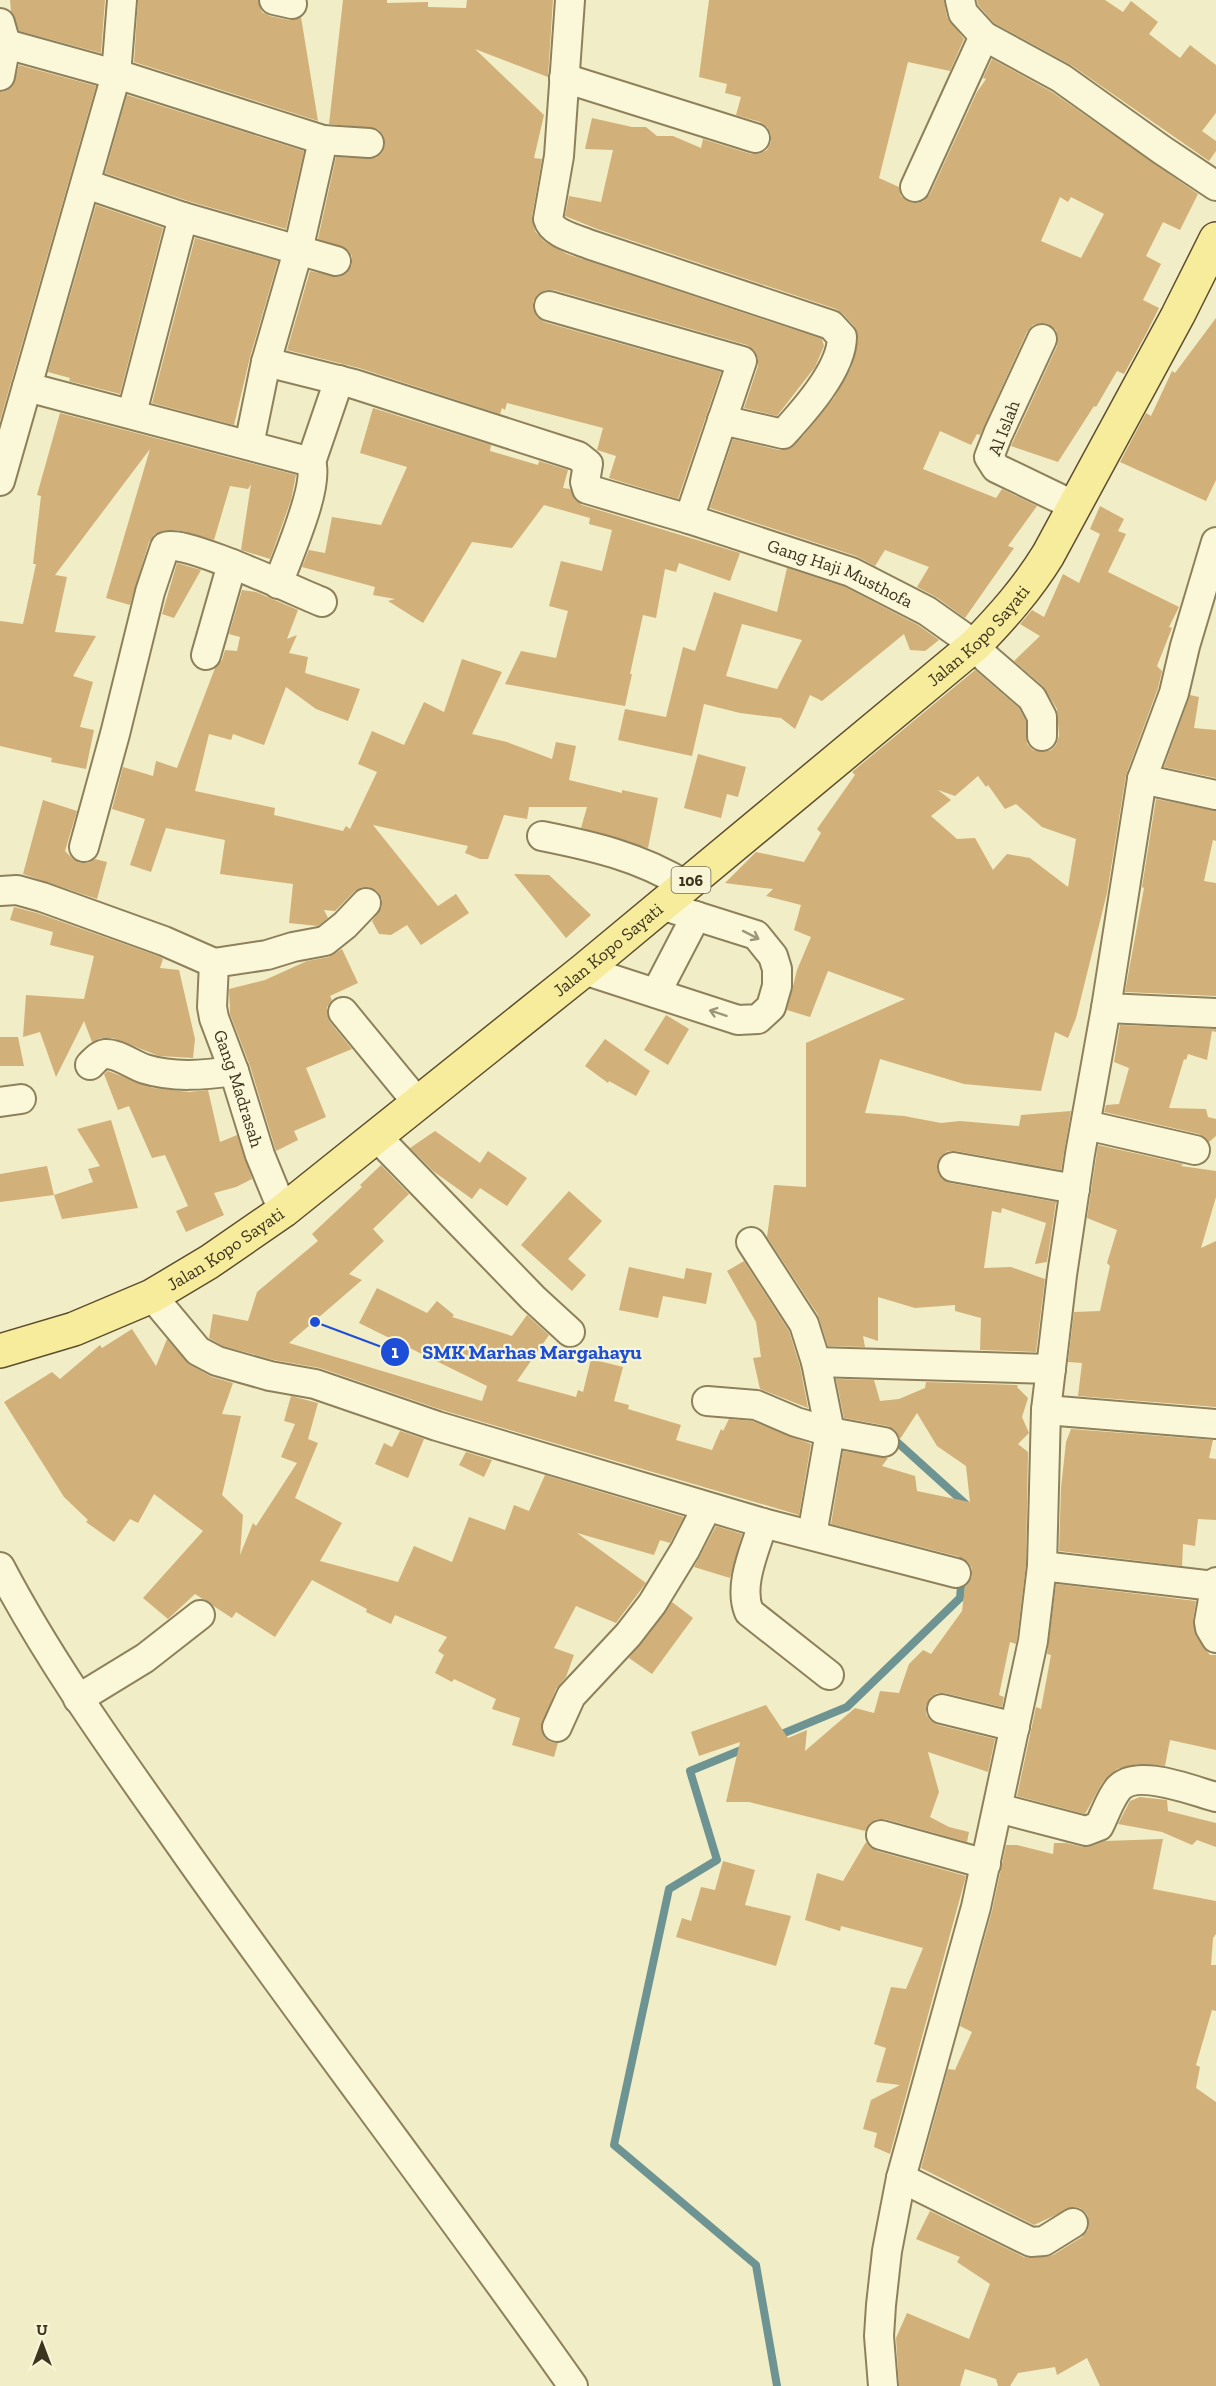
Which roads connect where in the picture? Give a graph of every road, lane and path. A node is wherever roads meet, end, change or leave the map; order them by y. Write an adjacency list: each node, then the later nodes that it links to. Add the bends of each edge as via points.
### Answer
1 (122, 0): 6 (street)
2 (570, 0): 7 (street)
3 (960, 0): 4 (street, via 963,13)
4 (984, 36): 12 (street, via 1061,78); 13 (street)
5 (2, 54): 6 (street)
6 (116, 75): 9 (street); 11 (street)
7 (564, 78): 8 (street); 24 (street, via 550,225 591,245 831,325 842,335 840,352 819,393 783,434)
8 (755, 138)
9 (324, 140): 10 (street); 16 (street)
10 (369, 142)
11 (86, 184): 14 (street); 22 (street)
12 (1216, 186)
13 (915, 187)
14 (183, 217): 16 (street); 23 (street)
15 (1216, 239): 28 (main road, Jalan Kopo Sayati / 106)
16 (298, 251): 17 (street); 20 (street)
17 (336, 261)
18 (549, 306): 24 (street, via 742,361)
19 (1042, 339): 28 (street, Al Islah, via 989,457 996,468)
20 (266, 362): 21 (street); 25 (street)
21 (339, 380): 26 (street); 29 (street, Gang Haji Musthofa, via 578,456 588,464 587,489)
22 (27, 387): 23 (street); 27 (street)
23 (132, 413): 25 (street)
24 (722, 420): 29 (street)
25 (249, 445): 26 (street)
26 (310, 462): 32 (street, via 314,474 306,505)
27 (0, 481)
28 (1075, 506): 34 (main road, Jalan Kopo Sayati / 106, via 1030,584)
29 (692, 520): 34 (street, Gang Haji Musthofa, via 851,572 927,611)
30 (1216, 542): 37 (street, via 1174,693)
31 (232, 564): 32 (street); 35 (street); 40 (street, via 170,544 163,549)
32 (278, 584): 33 (street)
33 (322, 602)
34 (975, 645): 36 (street, Gang Haji Musthofa, via 1032,698 1042,717); 41 (main road, Jalan Kopo Sayati / 106)
35 (206, 655)
36 (1042, 736)
37 (1142, 779): 38 (street); 49 (street)
38 (1216, 795)
39 (542, 836): 41 (street, via 601,848 664,872)
40 (84, 847)
41 (685, 885): 44 (main road, Jalan Kopo Sayati / 106)
42 (0, 891): 46 (street, via 16,890 42,897)
43 (366, 903): 46 (street, via 325,941)
44 (661, 905): 45 (street); 47 (main road, Jalan Kopo Sayati / 106)
45 (696, 916): 48 (street); 48 (street, one-way to 48, via 756,935 773,956 777,969 771,1007 758,1019 738,1020)
46 (214, 963): 53 (street, Gang Madrasah, via 212,1007)
47 (584, 970): 48 (street); 54 (main road, Jalan Kopo Sayati / 106)
48 (656, 993)
49 (1106, 1008): 51 (street); 55 (street)
50 (343, 1012): 54 (street)
51 (1216, 1013)
52 (90, 1065): 53 (street, via 108,1054 163,1073 205,1075)
53 (234, 1071): 60 (street, Gang Madrasah, via 260,1155)
54 (417, 1102): 56 (main road, Jalan Kopo Sayati / 106)
55 (1086, 1125): 57 (street); 59 (street)
56 (376, 1136): 60 (main road, Jalan Kopo Sayati / 106); 63 (street, via 533,1299)
57 (1195, 1150)
58 (953, 1167): 59 (street)
59 (1075, 1189): 66 (street)
60 (283, 1211): 62 (main road, Jalan Kopo Sayati / 106)
61 (751, 1242): 65 (street, via 804,1324)
62 (152, 1296): 64 (main road, Jalan Kopo Sayati / 106, via 74,1329); 72 (street, via 198,1351 217,1361 315,1384 437,1426)
63 (570, 1332)
64 (0, 1351)
65 (816, 1362): 66 (street); 70 (street)
66 (1051, 1369): 68 (street)
67 (707, 1401): 70 (street, via 756,1405)
68 (1046, 1410): 69 (street); 75 (street)
69 (1216, 1424)
70 (830, 1432): 71 (street); 74 (street)
71 (884, 1442)
72 (706, 1507): 73 (street); 84 (street, via 652,1604 572,1696)
73 (763, 1523): 74 (street); 81 (street, via 745,1588 749,1612)
74 (812, 1534): 77 (street)
75 (1042, 1566): 78 (street); 85 (street, via 1033,1641)
76 (0, 1567): 82 (street)
77 (956, 1573)
78 (1215, 1584): 80 (street, via 1209,1622)
79 (200, 1615): 82 (street, via 144,1658)
80 (1216, 1638)
81 (829, 1675)
82 (78, 1699): 92 (street, via 273,1977 406,2152)
83 (942, 1710): 85 (street)
84 (557, 1727)
85 (1015, 1727): 87 (street)
86 (1216, 1797): 87 (street, via 1154,1780 1128,1781 1117,1790 1099,1826 1086,1831)
87 (998, 1808): 89 (street)
88 (880, 1835): 89 (street)
89 (986, 1863): 90 (street)
90 (902, 2178): 91 (street, via 1032,2242 1044,2241); 93 (street, via 880,2306)
91 (1073, 2223)
92 (573, 2386)
93 (883, 2386)

